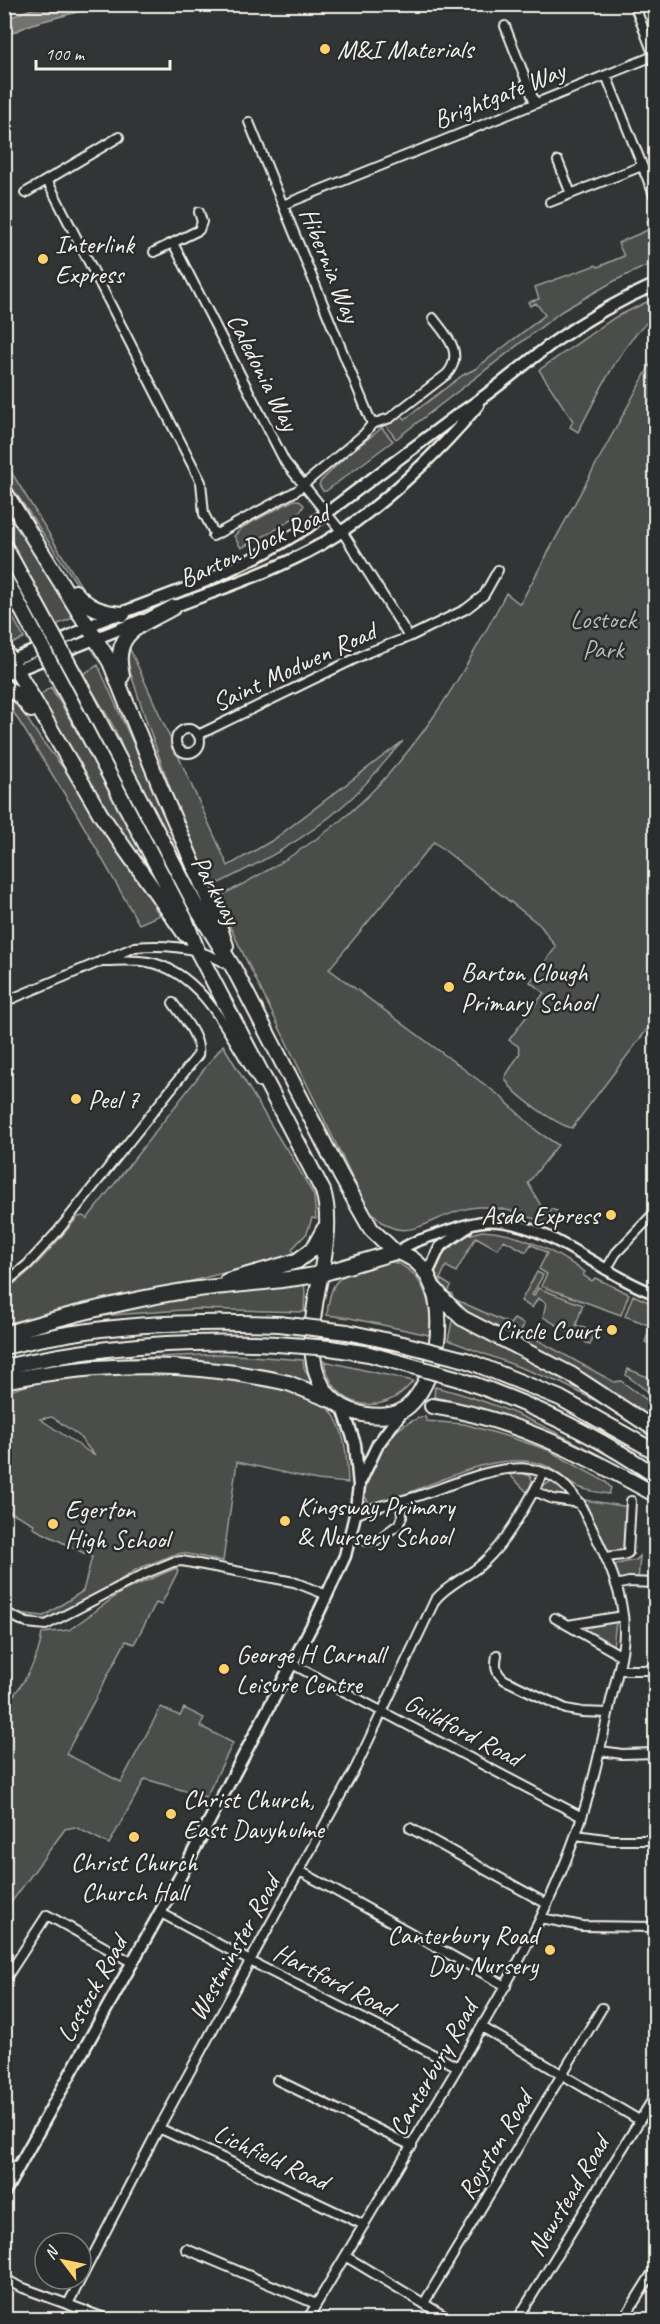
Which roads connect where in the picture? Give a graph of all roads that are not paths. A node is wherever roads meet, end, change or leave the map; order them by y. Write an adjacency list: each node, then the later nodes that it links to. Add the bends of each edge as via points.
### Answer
1 (634, 4): 3 (street)
2 (505, 26): 5 (street)
3 (655, 56): 4 (street)
4 (606, 75): 5 (street, Brightgate Way); 9 (street, Brightgate Way)
5 (535, 103): 16 (street, Brightgate Way)
6 (249, 122): 16 (street, Hibernia Way)
7 (119, 137): 11 (street)
8 (558, 161): 13 (street)
9 (644, 170): 10 (street); 13 (street); 14 (street, Brightgate Way)
10 (656, 170)
11 (47, 180): 12 (street); 24 (street, via 201,482 204,514 214,536)
12 (26, 193)
13 (571, 194): 15 (street)
14 (656, 200)
15 (550, 202)
16 (283, 205): 23 (street, Hibernia Way)
17 (199, 212): 18 (street, via 199,230)
18 (173, 243): 19 (street); 24 (street, Caledonia Way, via 281,456)
19 (154, 252)
20 (656, 284): 22 (main road, Barton Dock Road, via 586,320)
21 (433, 318): 23 (street, via 454,346 452,369 397,413)
22 (484, 398): 26 (main road, Barton Dock Road, via 457,414); 28 (main road, Barton Dock Road, via 406,479)
23 (372, 423): 24 (street)
24 (303, 486): 26 (street, Caledonia Way)
25 (4, 491): 27 (highway)
26 (326, 514): 28 (street, Saint Modwen Road); 33 (main road, Barton Dock Road, via 290,539 242,564)
27 (32, 532): 33 (highway, via 80,598 101,611); 34 (highway)
28 (342, 532): 32 (main road, Barton Dock Road, via 303,554); 35 (street, Saint Modwen Road)
29 (4, 545): 43 (highway, Parkway, bridge, via 187,889)
30 (498, 570): 35 (street, Saint Modwen Road, via 477,602)
31 (4, 578): 42 (highway, Parkway, bridge, via 72,704)
32 (174, 607): 36 (main road, Barton Dock Road); 39 (highway, via 131,632 121,644 120,668)
33 (123, 614): 34 (main road, Barton Dock Road)
34 (88, 627): 36 (highway); 37 (main road, Barton Dock Road)
35 (409, 637): 40 (street, Saint Modwen Road, via 369,652)
36 (96, 638): 37 (main road, Barton Dock Road); 39 (highway)
37 (8, 664): 41 (highway)
38 (4, 687): 41 (highway, via 23,699)
39 (135, 725): 43 (highway, via 201,884)
40 (198, 735)
41 (82, 782): 42 (highway, via 101,815)
42 (168, 901): 44 (highway, Parkway)
43 (205, 909): 46 (highway)
44 (198, 951): 45 (street, via 147,946); 46 (street); 49 (highway, Parkway)
45 (102, 961): 47 (street); 49 (street, via 148,962 168,968 189,982 215,1012)
46 (234, 969): 53 (highway, via 317,1134 366,1221)
47 (4, 1002)
48 (173, 1003): 57 (street, via 200,1046 198,1055 53,1238)
49 (282, 1115): 51 (highway, Parkway, via 323,1191)
50 (656, 1211): 54 (street, via 616,1253)
51 (326, 1221): 55 (highway, Parkway); 58 (highway, via 320,1240 297,1260)
52 (474, 1223): 53 (street); 54 (street, via 500,1222 539,1233); 56 (street, via 440,1247)
53 (396, 1252): 55 (highway); 56 (highway, via 411,1259)
54 (606, 1270): 59 (street)
55 (321, 1274): 58 (highway); 64 (highway, via 314,1304 312,1354 318,1378)
56 (429, 1279): 65 (highway, via 439,1312 436,1345 422,1387); 66 (highway, via 462,1318 572,1375)
57 (4, 1284)
58 (187, 1291): 60 (highway, via 118,1303)
59 (656, 1294)
60 (4, 1334)
61 (4, 1347): 67 (highway, bridge, via 135,1324 207,1321 348,1332 465,1360 560,1398)
62 (4, 1367): 69 (highway, bridge, via 137,1344 232,1341 369,1354 459,1379 529,1405 614,1449)
63 (4, 1381): 64 (highway, via 80,1369 145,1365 209,1369 288,1383)
64 (339, 1405): 65 (highway, via 369,1416); 70 (main road, Lostock Road, via 355,1444)
65 (406, 1408): 70 (main road, Lostock Road, via 371,1455); 72 (highway, via 432,1406 466,1412 542,1436)
66 (656, 1430)
67 (656, 1452)
68 (544, 1473): 71 (street, Westminster Road); 74 (street, via 510,1467); 75 (street, Canterbury Road, via 562,1483)
69 (656, 1476)
70 (359, 1486): 76 (main road, Lostock Road)
71 (534, 1491): 75 (street); 91 (street, Westminster Road, via 494,1552 435,1600)
72 (656, 1495)
73 (631, 1501): 78 (street, via 628,1552)
74 (401, 1502): 76 (street); 77 (street, via 399,1524 377,1540)
75 (580, 1503): 78 (street, Canterbury Road)
76 (355, 1515): 81 (main road, Lostock Road, via 345,1556)
77 (366, 1541)
78 (606, 1557): 80 (street, Canterbury Road)
79 (656, 1583): 80 (street)
80 (616, 1585): 83 (street, Canterbury Road)
81 (327, 1594): 82 (street, via 294,1582 182,1561 144,1574 46,1625 27,1623); 88 (main road, Lostock Road)
82 (4, 1612)
83 (623, 1617): 85 (street); 87 (street, Canterbury Road)
84 (555, 1618): 85 (street)
85 (568, 1625): 87 (street)
86 (497, 1655): 92 (street, via 495,1666 505,1680 566,1709)
87 (621, 1655): 89 (street, Canterbury Road)
88 (292, 1664): 91 (street, Guildford Road); 101 (main road, Lostock Road)
89 (619, 1670): 90 (street); 92 (street, Canterbury Road)
90 (656, 1670)
91 (382, 1711): 95 (street, Guildford Road); 99 (street, Westminster Road)
92 (608, 1713): 93 (street, Canterbury Road)
93 (601, 1751): 94 (street); 95 (street, Canterbury Road)
94 (656, 1753)
95 (582, 1817): 97 (street, Canterbury Road)
96 (410, 1828): 100 (street)
97 (576, 1836): 98 (street); 100 (street, Canterbury Road)
98 (656, 1840)
99 (300, 1871): 104 (street, Westminster Road); 107 (street)
100 (547, 1904): 102 (street, Canterbury Road)
101 (161, 1912): 104 (street, Hartford Road); 105 (main road, Lostock Road)
102 (541, 1918): 103 (street, via 582,1926); 107 (street, Canterbury Road)
103 (656, 1927)
104 (250, 1961): 110 (street, Hartford Road); 115 (street, Westminster Road)
105 (133, 1963): 106 (street, via 47,1915); 118 (main road, Lostock Road)
106 (4, 1981)
107 (506, 1986): 109 (street, Canterbury Road)
108 (602, 2008): 111 (street, Royston Road)
109 (482, 2027): 110 (street, Canterbury Road); 111 (street)
110 (458, 2067): 116 (street, Canterbury Road)
111 (562, 2074): 114 (street); 125 (street, Royston Road)
112 (277, 2080): 116 (street)
113 (656, 2094): 114 (street, Newstead Road)
114 (639, 2120): 131 (street, Newstead Road)
115 (159, 2128): 120 (street, Lichfield Road); 126 (street, Westminster Road)
116 (411, 2146): 120 (street, Canterbury Road)
117 (4, 2162): 118 (street)
118 (18, 2169): 119 (main road, Lostock Road)
119 (4, 2193)
120 (364, 2224): 122 (street, Canterbury Road)
121 (186, 2249): 127 (street)
122 (345, 2256): 125 (street); 127 (street, Canterbury Road)
123 (656, 2267): 132 (street)
124 (4, 2278): 126 (street)
125 (424, 2303): 130 (street)
126 (68, 2304): 128 (street)
127 (316, 2304): 129 (street, Canterbury Road)
128 (110, 2319)
129 (308, 2319)
130 (451, 2319)
131 (517, 2319)
132 (623, 2319)

